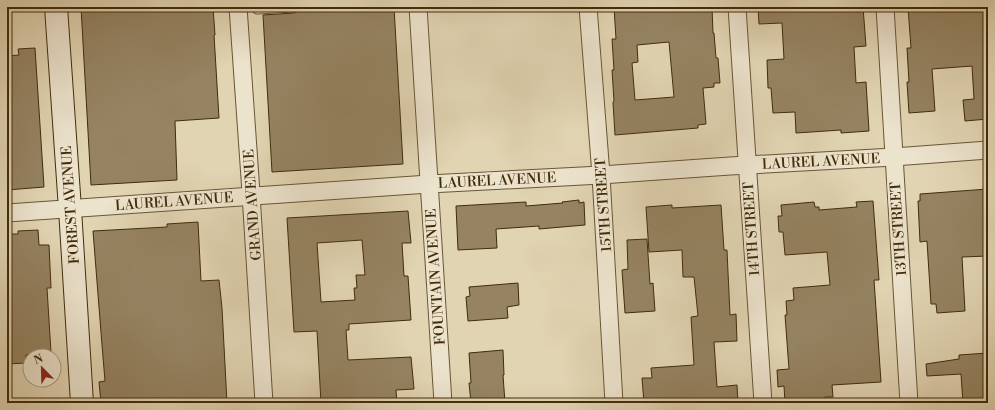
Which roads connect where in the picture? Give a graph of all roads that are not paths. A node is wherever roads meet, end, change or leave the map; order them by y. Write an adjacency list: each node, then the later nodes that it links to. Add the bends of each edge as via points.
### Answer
1 (56, 7): 15 (main road, FOREST AVENUE)
2 (238, 7): 14 (street, GRAND AVENUE)
3 (294, 7): 8 (lane)
4 (418, 7): 13 (street, FOUNTAIN AVENUE)
5 (588, 7): 12 (street, 15TH STREET)
6 (736, 7): 11 (street, 14TH STREET)
7 (886, 7): 10 (street, 13TH STREET)
8 (257, 9)
9 (988, 150): 10 (street, LAUREL AVENUE)
10 (894, 157): 11 (street, LAUREL AVENUE); 22 (street, 13TH STREET)
11 (747, 165): 12 (street, LAUREL AVENUE); 21 (street, 14TH STREET)
12 (601, 175): 13 (street, LAUREL AVENUE); 20 (street, 15TH STREET)
13 (429, 184): 14 (street, LAUREL AVENUE); 19 (street, FOUNTAIN AVENUE)
14 (251, 196): 15 (street, LAUREL AVENUE); 18 (street, GRAND AVENUE)
15 (70, 209): 16 (street, LAUREL AVENUE); 17 (main road, FOREST AVENUE)
16 (7, 213)
17 (82, 403)
18 (264, 403)
19 (443, 403)
20 (614, 403)
21 (763, 403)
22 (909, 403)

